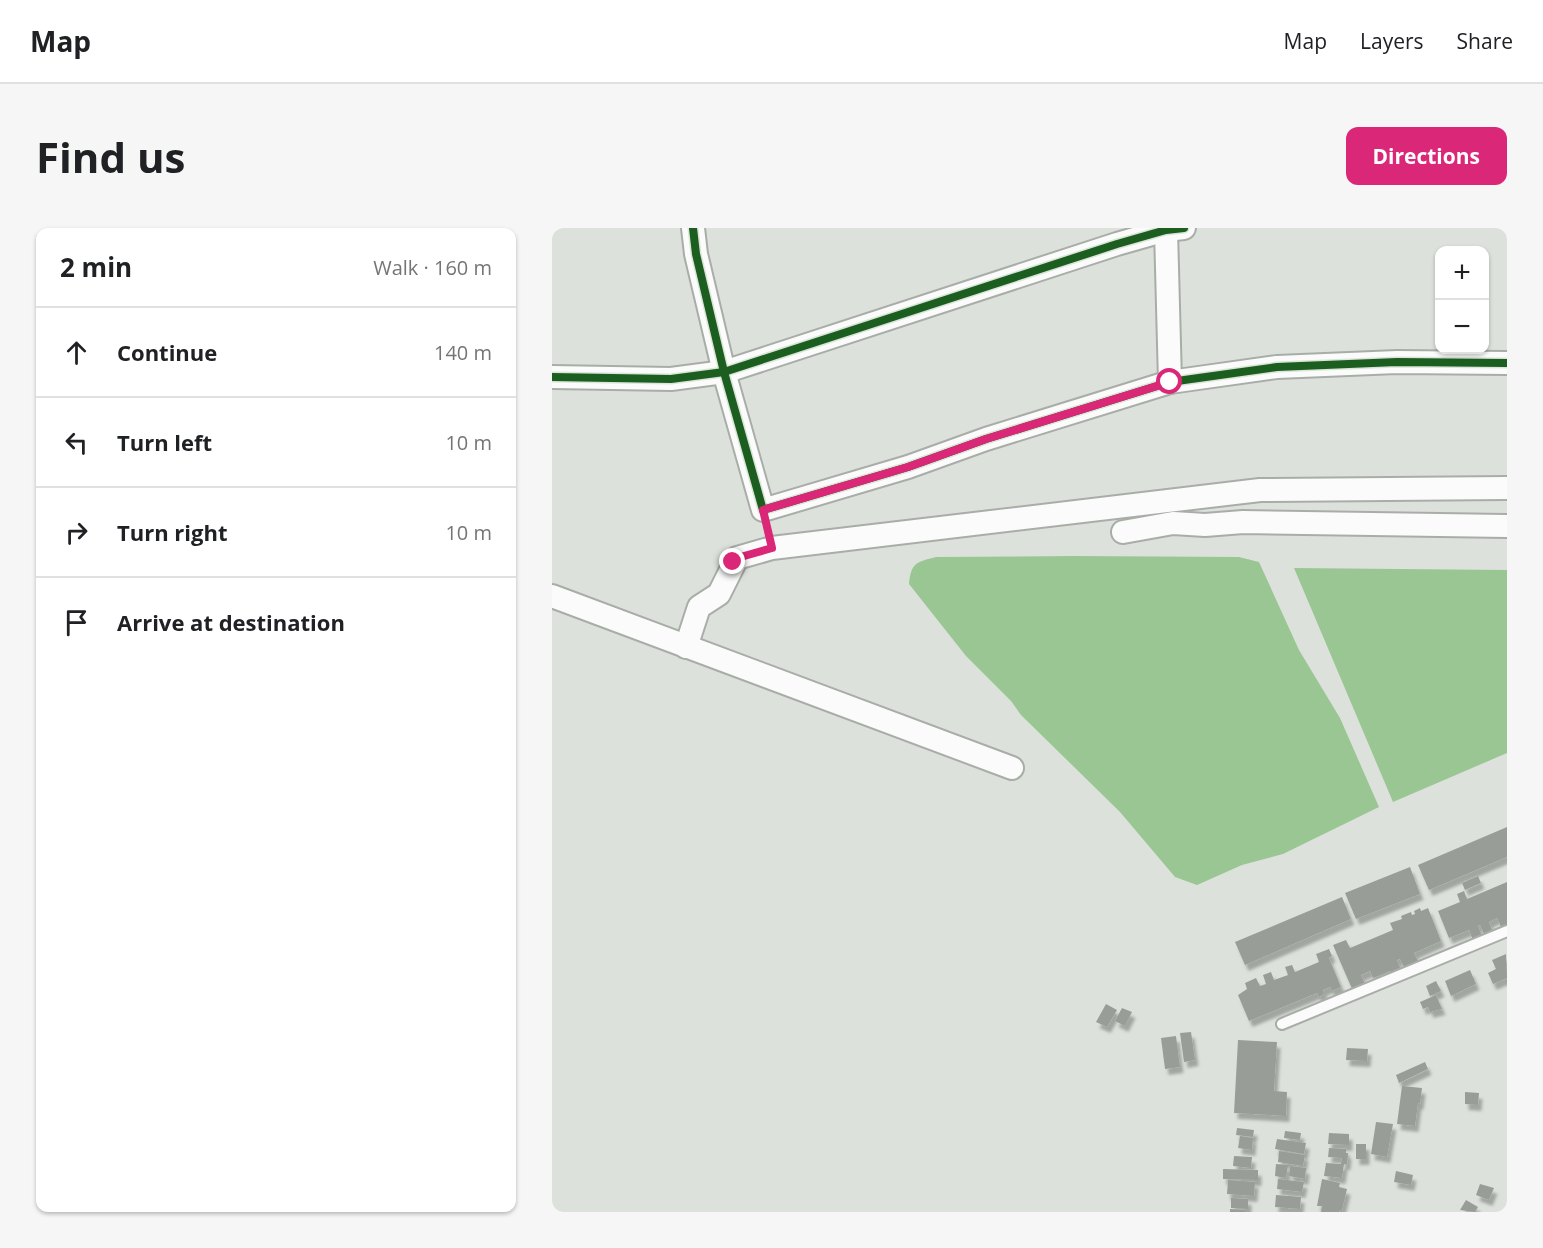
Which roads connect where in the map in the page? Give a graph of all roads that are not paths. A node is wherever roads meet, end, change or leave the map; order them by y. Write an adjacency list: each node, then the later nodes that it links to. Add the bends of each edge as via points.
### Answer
1 (693, 228): 4 (street)
2 (1175, 229): 4 (street); 6 (street)
3 (1507, 363): 6 (street, via 1277,367)
4 (724, 372): 5 (street, via 671,379); 8 (street)
5 (552, 377)
6 (1170, 382): 8 (street)
7 (1507, 488): 11 (street, via 1260,490)
8 (763, 510): 11 (street)
9 (1507, 526): 10 (street, via 1173,523)
10 (1122, 532)
11 (772, 548): 13 (street, via 737,558 719,594 699,607)
12 (552, 596): 13 (street)
13 (686, 647): 14 (street)
14 (1012, 768)
15 (1507, 931): 16 (lane)
16 (1282, 1024)

